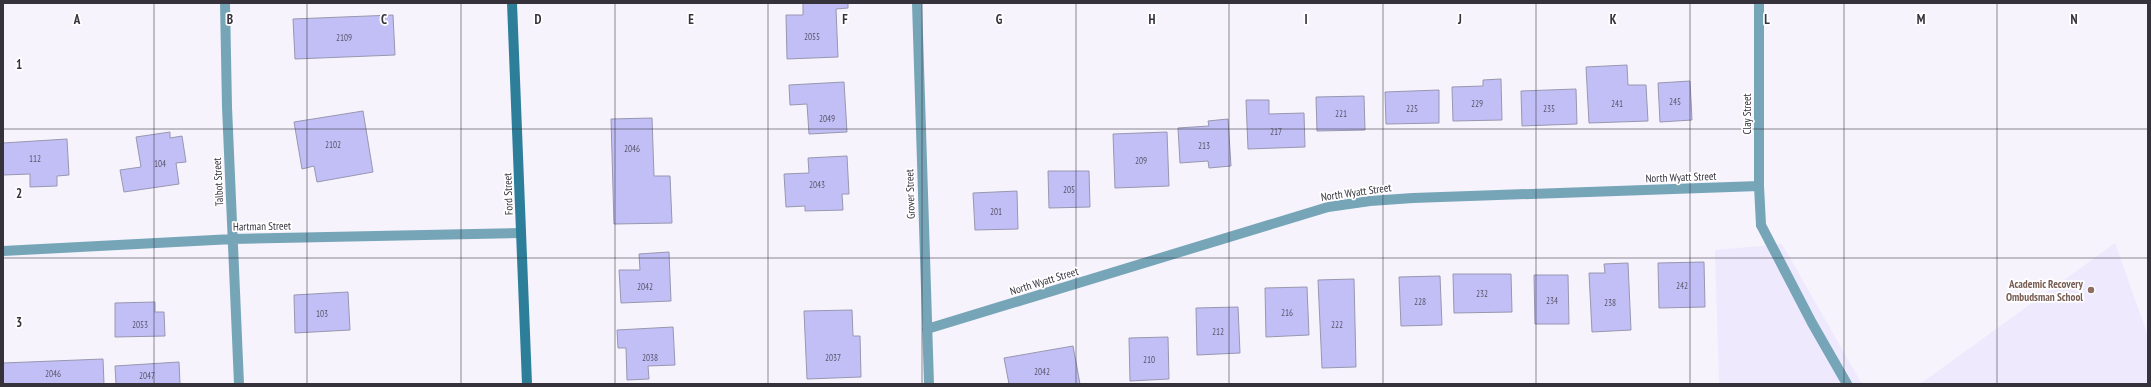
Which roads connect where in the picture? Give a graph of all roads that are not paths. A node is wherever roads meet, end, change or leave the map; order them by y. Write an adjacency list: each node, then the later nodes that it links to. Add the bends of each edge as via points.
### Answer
1 (225, 3): 7 (street, Talbot Street)
2 (512, 3): 6 (main road, Ford Street)
3 (917, 3): 9 (street, Grover Street)
4 (1759, 3): 5 (street, Clay Street)
5 (1759, 186): 9 (street, North Wyatt Street, via 1370,200 1328,207); 13 (street, Clay Street, via 1762,225 1812,323)
6 (522, 233): 7 (street, Hartman Street); 11 (main road, Ford Street)
7 (233, 239): 8 (street, Hartman Street); 10 (street, Talbot Street)
8 (3, 252)
9 (927, 329): 12 (street, Grover Street)
10 (239, 384)
11 (527, 384)
12 (929, 384)
13 (1848, 384)

